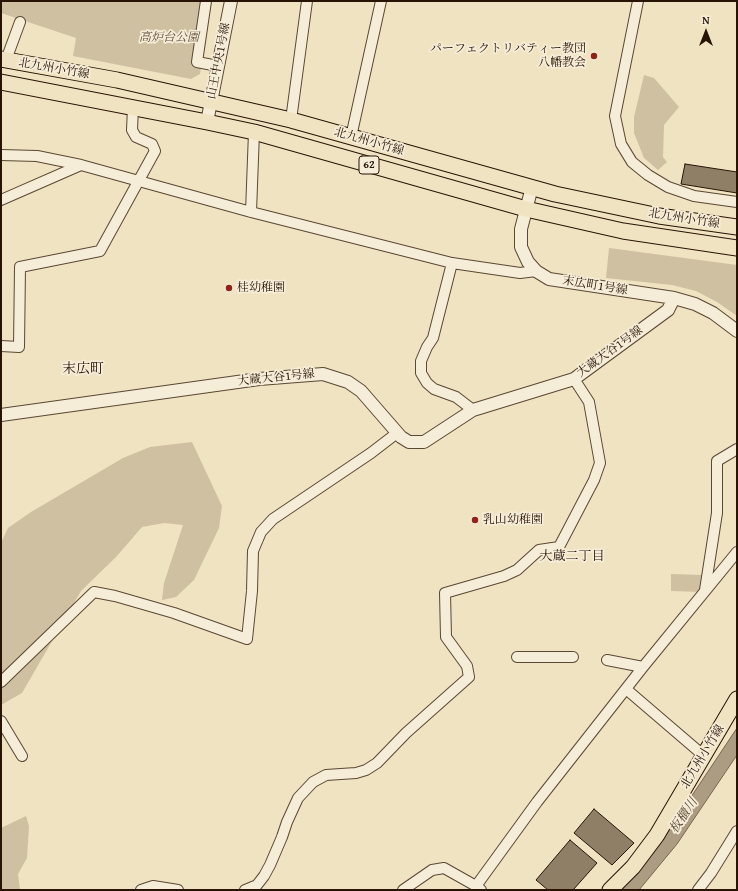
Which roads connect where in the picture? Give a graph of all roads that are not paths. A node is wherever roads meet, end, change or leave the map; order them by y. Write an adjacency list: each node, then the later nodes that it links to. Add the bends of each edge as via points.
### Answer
1 (206, 1): 8 (street, via 197,62)
2 (231, 1): 8 (street, 山王中央1号線)
3 (307, 1): 12 (street)
4 (382, 1): 15 (street)
5 (638, 1): 21 (street, via 616,116 622,144 632,162 668,188 694,196)
6 (20, 22): 7 (street)
7 (4, 60): 10 (main road, 北九州小竹線 / 62, via 117,80)
8 (218, 66): 10 (street, 山王中央1号線)
9 (1, 82): 11 (main road, 北九州小竹線 / 62)
10 (211, 101): 12 (main road, 北九州小竹線 / 62); 13 (street, 山王中央1号線)
11 (133, 107): 13 (main road, 北九州小竹線 / 62); 18 (street, via 132,130 136,137 152,144 155,151)
12 (291, 120): 15 (main road, 北九州小竹線 / 62)
13 (207, 122): 14 (main road, 北九州小竹線 / 62)
14 (254, 132): 22 (main road, 北九州小竹線 / 62); 23 (street)
15 (351, 137): 19 (main road, 北九州小竹線 / 62)
16 (1, 155): 17 (street, via 37,156)
17 (81, 164): 18 (street); 20 (street)
18 (139, 180): 23 (street); 30 (street, via 100,251 20,267 19,347)
19 (532, 188): 22 (street, 末広町1号線); 24 (main road, 北九州小竹線 / 62, via 660,216)
20 (1, 200)
21 (737, 202)
22 (526, 209): 25 (main road, 北九州小竹線 / 62, via 623,231); 27 (street, 末広町1号線, via 521,229 521,247 528,262)
23 (251, 212): 26 (street)
24 (737, 227)
25 (737, 248)
26 (452, 263): 27 (street, via 520,272); 32 (street, via 433,338 426,347 421,361 421,372 426,383 434,389 456,397)
27 (536, 271): 28 (street, 末広町1号線, via 549,279)
28 (674, 298): 29 (street, 末広町1号線, via 714,313); 31 (street, 大蔵大谷1号線, via 668,310)
29 (737, 330)
30 (1, 346)
31 (574, 379): 32 (street, 大蔵大谷1号線); 52 (street, via 590,402 600,463 594,480 559,547 539,550 517,570 504,576 445,593 446,637 467,666 469,676 377,763 356,773 326,775 313,782 298,798 264,876 257,885)
32 (473, 410): 34 (street, 大蔵大谷1号線, via 424,442 409,442)
33 (1, 415): 34 (street, 大蔵大谷1号線, via 259,379 323,374 348,382 361,391)
34 (397, 433): 42 (street, via 273,519 261,532 253,551 247,639 174,613 94,592)
35 (737, 449): 37 (street, via 717,461 717,514)
36 (737, 552): 37 (street)
37 (705, 590): 41 (street)
38 (517, 657): 39 (street)
39 (573, 657)
40 (607, 660): 41 (street)
41 (643, 666): 43 (street)
42 (1, 682)
43 (626, 690): 46 (street); 49 (street, via 537,802)
44 (737, 699): 46 (main road, 北九州小竹線)
45 (1, 721): 47 (street)
46 (703, 755): 54 (main road, 北九州小竹線, via 657,834 633,867)
47 (22, 756)
48 (737, 831): 55 (street)
49 (479, 888): 53 (street, via 444,868 432,870)
50 (141, 890): 51 (street, via 153,886)
51 (178, 890)
52 (245, 890)
53 (403, 890)
54 (610, 890)
55 (698, 890)

